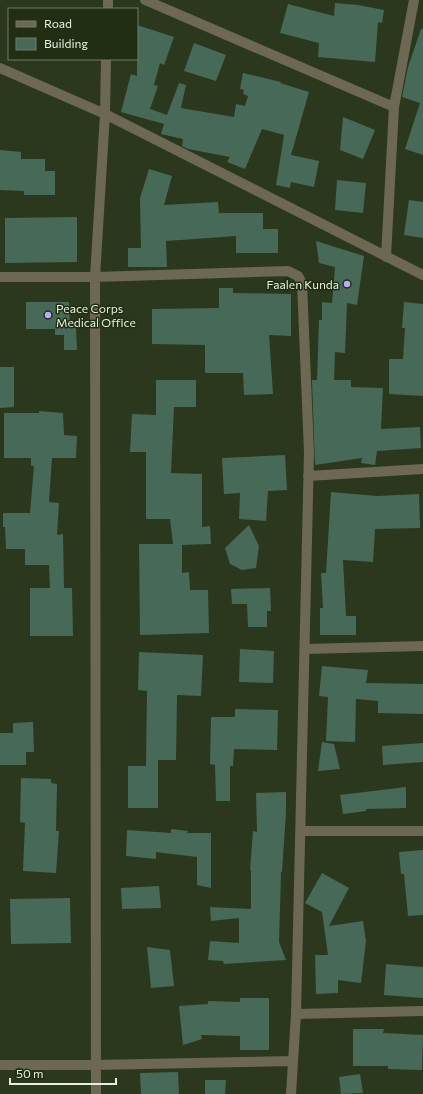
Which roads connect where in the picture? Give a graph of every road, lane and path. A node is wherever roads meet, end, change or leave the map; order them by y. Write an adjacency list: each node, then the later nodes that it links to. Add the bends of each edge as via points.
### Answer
1 (145, 0): 5 (street)
2 (414, 0): 5 (street)
3 (106, 60): 6 (street)
4 (0, 68): 6 (street)
5 (394, 107): 7 (street)
6 (105, 114): 7 (street); 10 (street)
7 (386, 257): 8 (street)
8 (423, 275)
9 (0, 277): 10 (street)
10 (95, 277): 12 (street, via 288,271 298,276 302,283); 20 (street)
11 (423, 470): 12 (street)
12 (308, 476): 14 (street)
13 (423, 646): 14 (street)
14 (305, 649): 15 (street)
15 (301, 831): 16 (street); 18 (street)
16 (423, 831)
17 (423, 1011): 18 (street)
18 (296, 1014): 19 (street)
19 (293, 1061): 20 (street); 23 (street)
20 (95, 1065): 21 (street); 22 (street)
21 (0, 1066)
22 (96, 1094)
23 (291, 1094)

